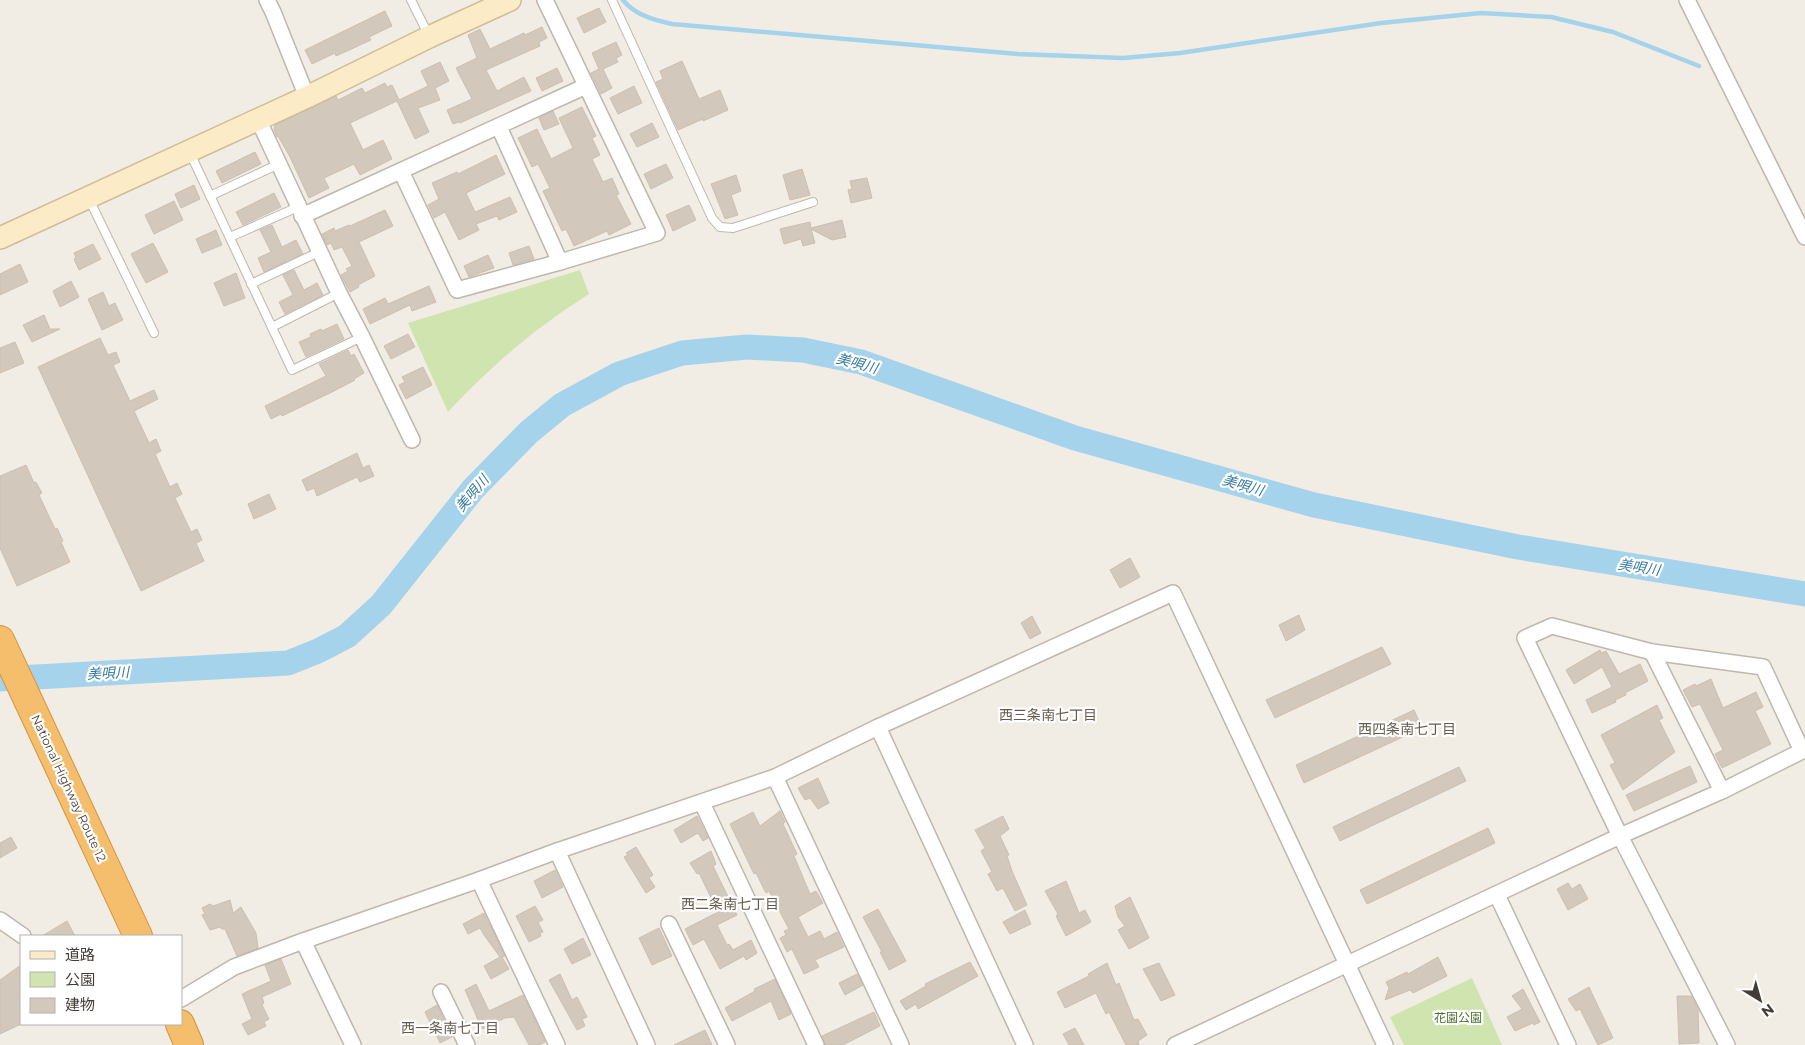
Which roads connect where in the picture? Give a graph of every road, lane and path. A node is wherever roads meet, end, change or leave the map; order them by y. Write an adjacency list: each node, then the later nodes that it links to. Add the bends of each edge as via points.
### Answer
1 (267, 0): 9 (street)
2 (411, 0): 7 (lane)
3 (510, 0): 7 (street)
4 (545, 0): 8 (street)
5 (612, 0): 17 (lane, via 712,218 720,227 733,228)
6 (1687, 0): 20 (street)
7 (429, 37): 9 (street)
8 (586, 86): 11 (street); 23 (street, via 657,233)
9 (307, 97): 10 (street)
10 (258, 119): 12 (street); 13 (street)
11 (498, 127): 14 (street); 23 (street)
12 (189, 151): 15 (lane); 16 (street)
13 (278, 164): 15 (lane); 18 (street)
14 (401, 171): 18 (street); 23 (street, via 457,290)
15 (210, 196): 19 (lane)
16 (88, 197): 21 (street); 27 (lane)
17 (813, 202)
18 (300, 212): 19 (lane); 22 (street)
19 (230, 237): 24 (lane)
20 (1805, 237)
21 (0, 238)
22 (319, 252): 24 (lane); 25 (street)
23 (560, 262)
24 (251, 284): 26 (lane)
25 (339, 293): 26 (lane); 28 (street)
26 (272, 327): 28 (lane, via 292,370)
27 (154, 333)
28 (362, 337): 29 (street)
29 (412, 440)
30 (0, 640): 43 (highway, National Highway Route 12)
31 (1652, 652): 34 (street); 34 (street, via 1763,667 1802,751); 36 (street, via 1552,626 1525,638)
32 (878, 728): 33 (street); 45 (street, via 1173,593); 57 (street)
33 (775, 778): 35 (street); 56 (street)
34 (1722, 791): 36 (street)
35 (702, 803): 37 (street); 55 (street)
36 (1620, 836): 39 (street); 61 (street)
37 (557, 851): 38 (street); 53 (street)
38 (479, 880): 44 (street); 52 (street)
39 (1497, 895): 45 (street); 60 (street)
40 (0, 920): 42 (street)
41 (669, 924): 54 (street)
42 (22, 935)
43 (138, 935)
44 (303, 940): 47 (street, via 234,967); 50 (street)
45 (1348, 965): 58 (street); 59 (street)
46 (441, 992): 51 (street)
47 (182, 997)
48 (180, 1025): 49 (highway)
49 (189, 1045)
50 (353, 1045)
51 (467, 1045)
52 (557, 1045)
53 (647, 1045)
54 (727, 1045)
55 (816, 1045)
56 (901, 1045)
57 (1025, 1045)
58 (1175, 1045)
59 (1385, 1045)
60 (1568, 1045)
61 (1727, 1045)

